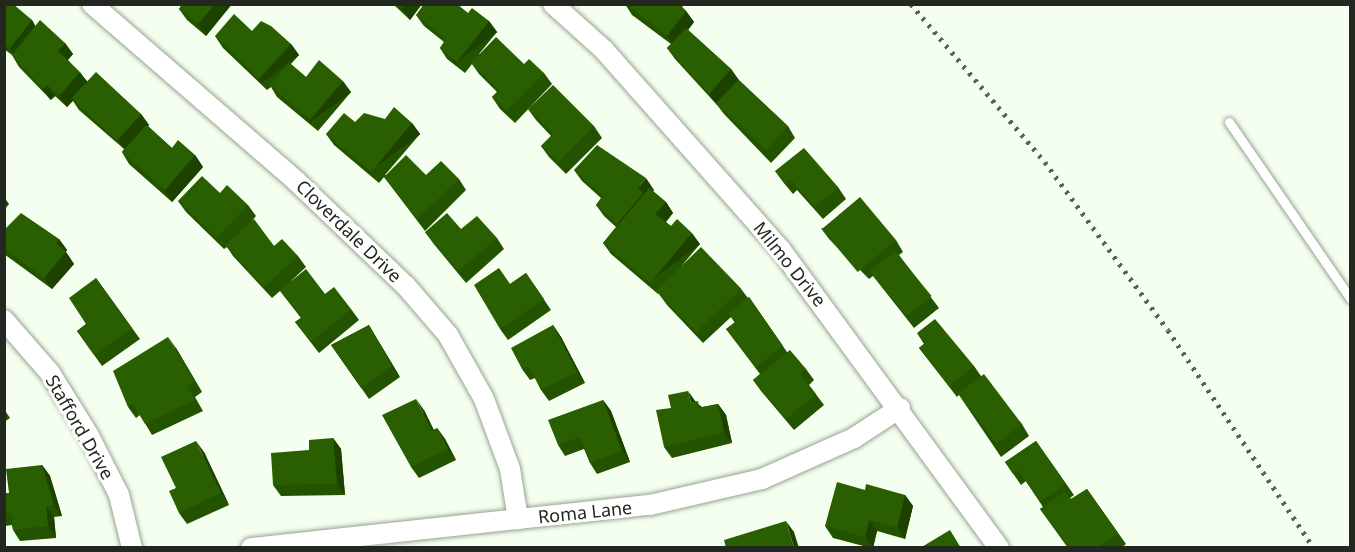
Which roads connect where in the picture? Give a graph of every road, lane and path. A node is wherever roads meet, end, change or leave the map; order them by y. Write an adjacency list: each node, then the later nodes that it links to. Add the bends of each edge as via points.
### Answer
1 (92, 4): 7 (street, Cloverdale Drive, via 296,181 405,286 448,335 484,399 510,469)
2 (553, 4): 6 (street, Milmo Drive, via 604,50 781,249)
3 (1229, 122): 4 (lane)
4 (1350, 298)
5 (4, 320): 8 (street, Stafford Drive, via 50,373 89,436 119,495)
6 (900, 408): 7 (street, Roma Lane, via 854,438 762,479 650,505); 10 (street, Milmo Drive)
7 (519, 519): 9 (street, Roma Lane)
8 (132, 548)
9 (251, 548)
10 (999, 548)

